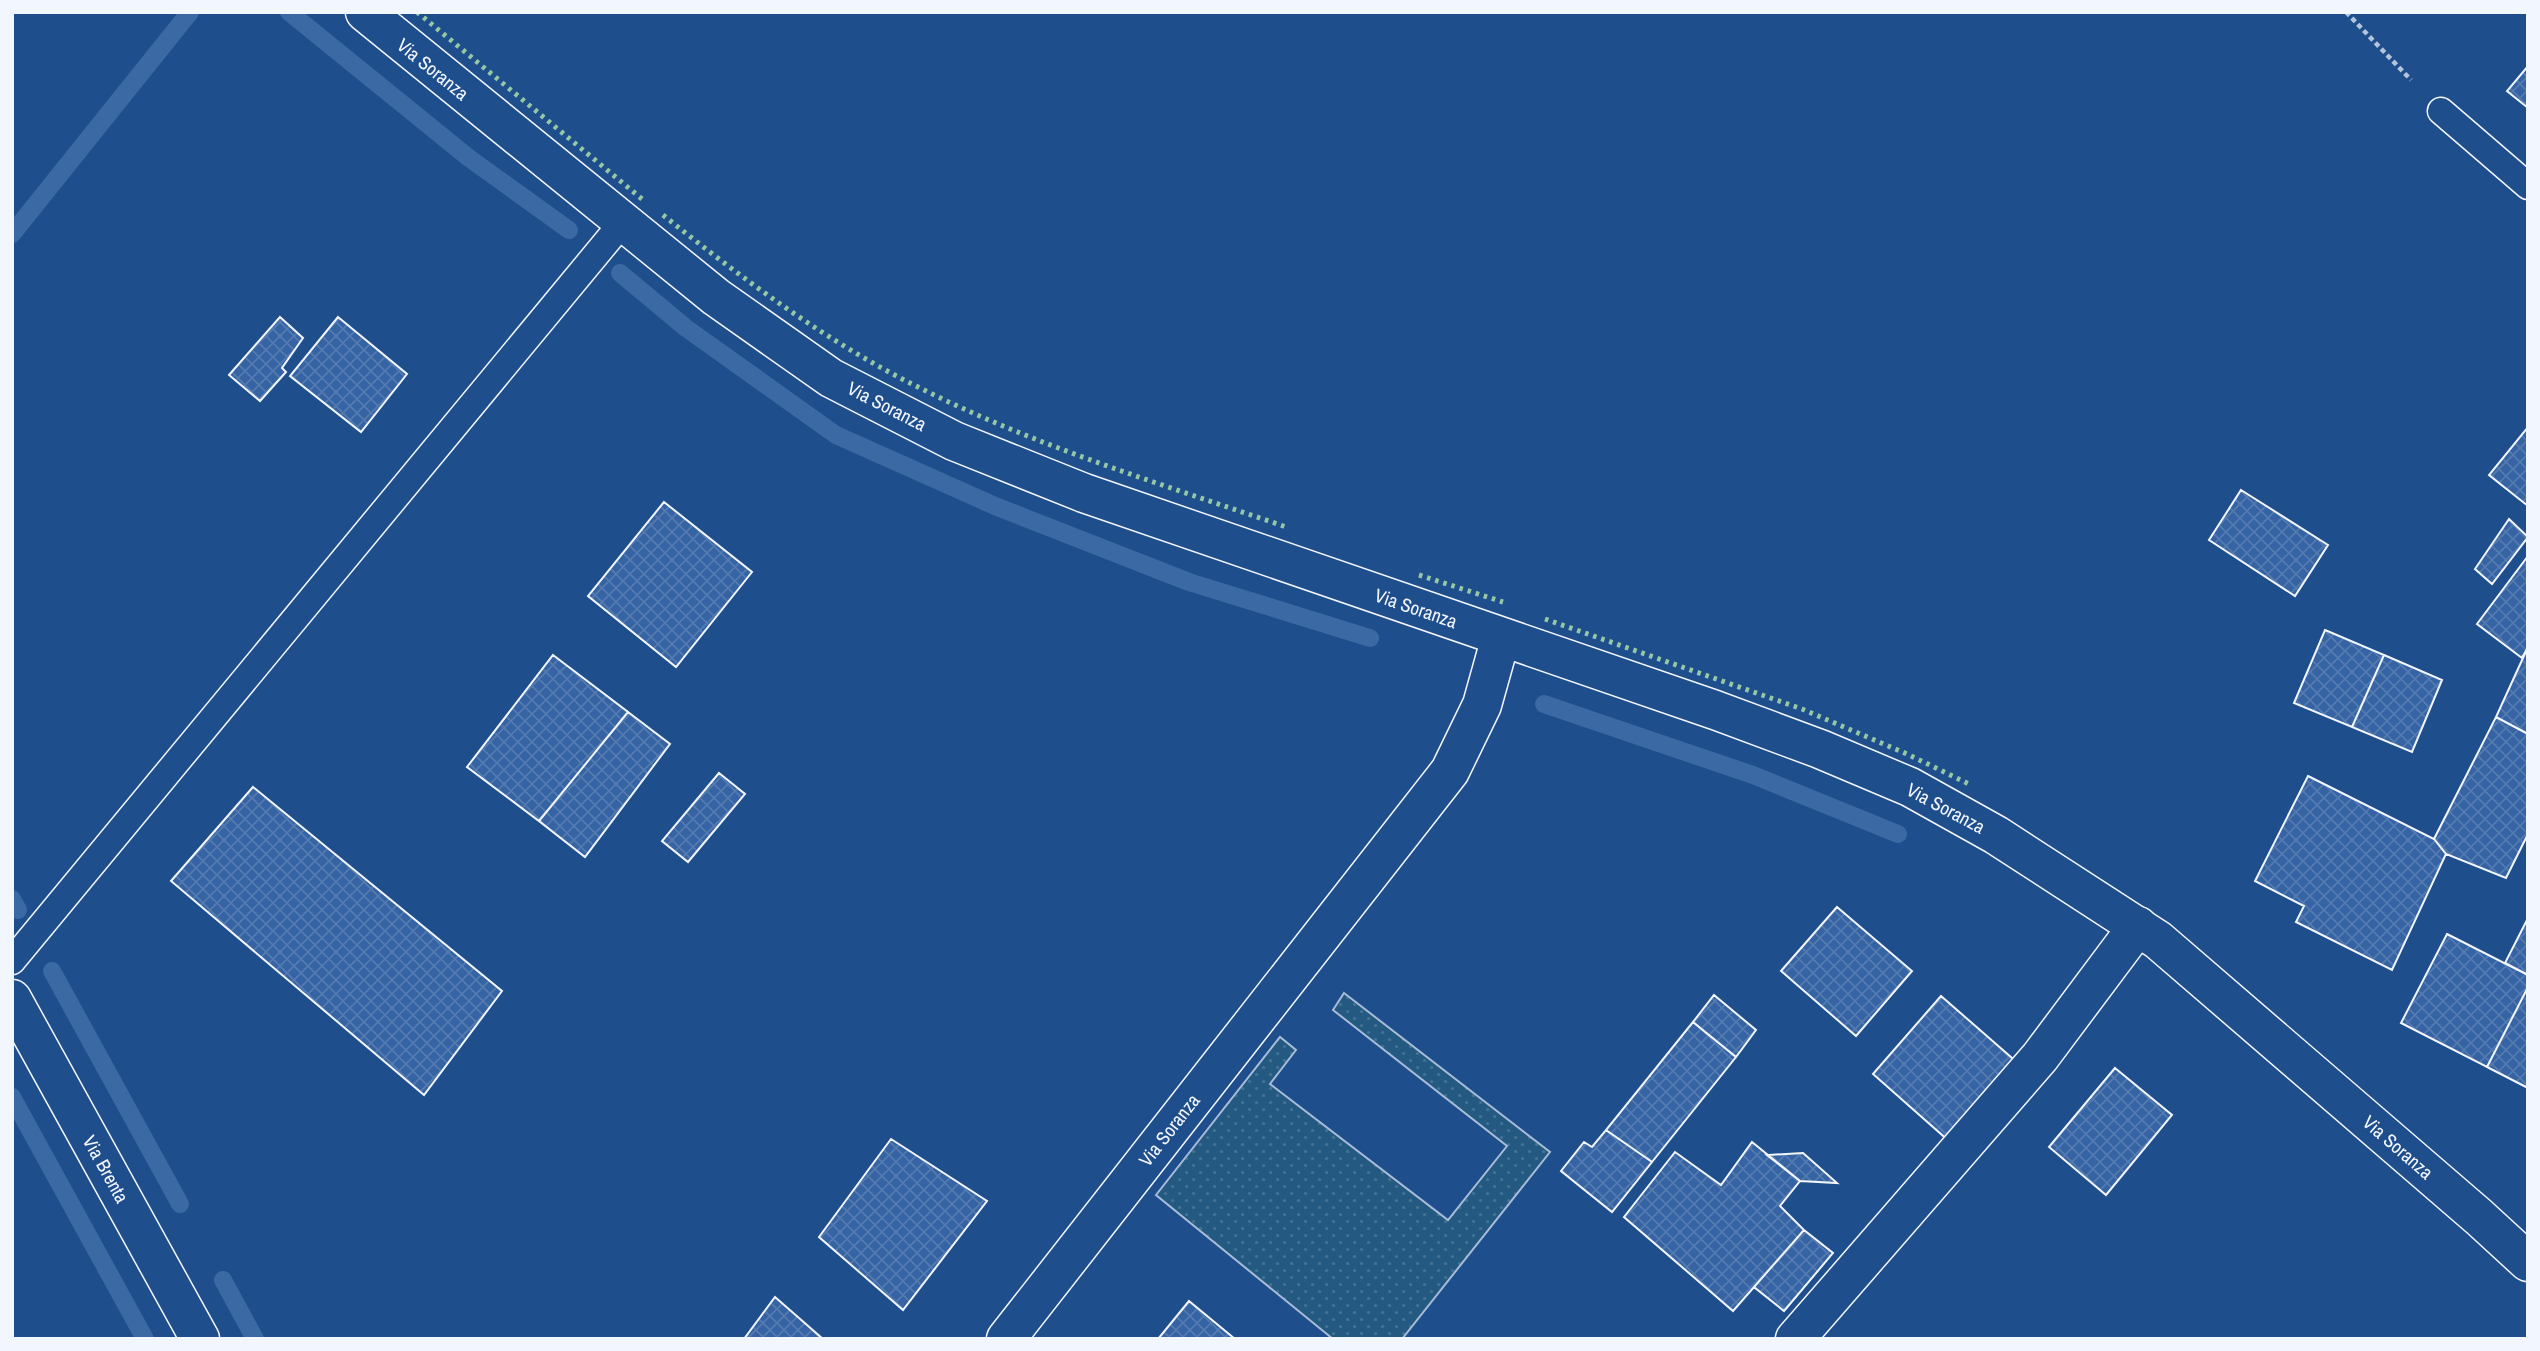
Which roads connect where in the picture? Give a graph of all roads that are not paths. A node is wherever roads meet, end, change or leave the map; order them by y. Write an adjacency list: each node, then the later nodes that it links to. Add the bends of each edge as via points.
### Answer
1 (365, 12): 4 (main road, Via Soranza)
2 (2441, 111): 3 (lane)
3 (2528, 186)
4 (623, 222): 5 (main road, Via Soranza, via 716,298 831,378 954,440 1084,493); 7 (lane)
5 (1501, 637): 6 (main road, Via Soranza, via 1715,710 1910,788 1996,835); 11 (main road, Via Soranza, via 1482,705 1450,771)
6 (2138, 926): 9 (main road, Via Soranza); 12 (main road, via 2040,1057)
7 (12, 961)
8 (12, 999): 10 (main road, Via Brenta)
9 (2528, 1262)
10 (201, 1339)
11 (1006, 1339)
12 (1796, 1339)

